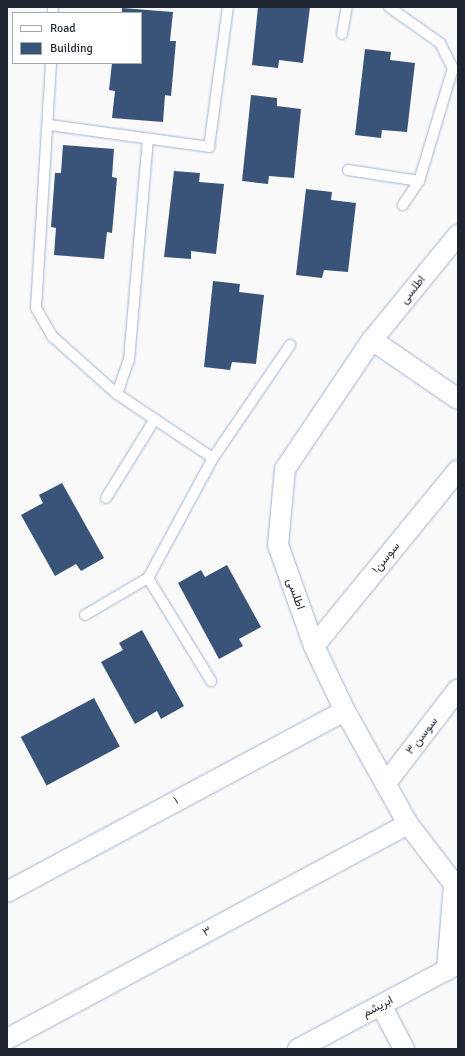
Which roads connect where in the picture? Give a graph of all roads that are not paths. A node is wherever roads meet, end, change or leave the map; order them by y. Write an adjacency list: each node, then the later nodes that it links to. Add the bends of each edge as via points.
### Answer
1 (228, 7): 7 (lane, via 209,146)
2 (347, 7): 4 (lane)
3 (389, 7): 9 (lane, via 440,43 454,68)
4 (342, 34)
5 (51, 64): 6 (lane)
6 (49, 124): 7 (lane); 14 (lane, via 36,308 53,337)
7 (148, 139): 14 (lane, via 129,360)
8 (348, 170): 9 (lane)
9 (419, 181): 10 (lane)
10 (403, 205)
11 (458, 235): 12 (street, اطلسی)
12 (372, 340): 15 (street); 22 (street, اطلسی, via 285,469 278,545)
13 (290, 346): 17 (lane)
14 (118, 394): 16 (lane)
15 (458, 399)
16 (155, 419): 17 (lane); 19 (lane)
17 (213, 458): 20 (lane)
18 (458, 470): 22 (street, سوسن۱)
19 (106, 498)
20 (148, 578): 21 (lane); 23 (lane)
21 (85, 616)
22 (314, 646): 25 (street, اطلسی)
23 (211, 682)
24 (458, 689): 26 (street, سوسن ۳)
25 (345, 711): 26 (street, اطلسی); 29 (street, ۱)
26 (386, 782): 27 (street, اطلسی)
27 (408, 824): 28 (street, اطلسی); 32 (street, ۳)
28 (456, 883): 30 (street, اطلسی)
29 (7, 892)
30 (452, 967): 31 (street, ابریشم)
31 (381, 1005): 33 (street, ابریشم); 34 (street)
32 (7, 1039)
33 (298, 1049)
34 (404, 1049)

